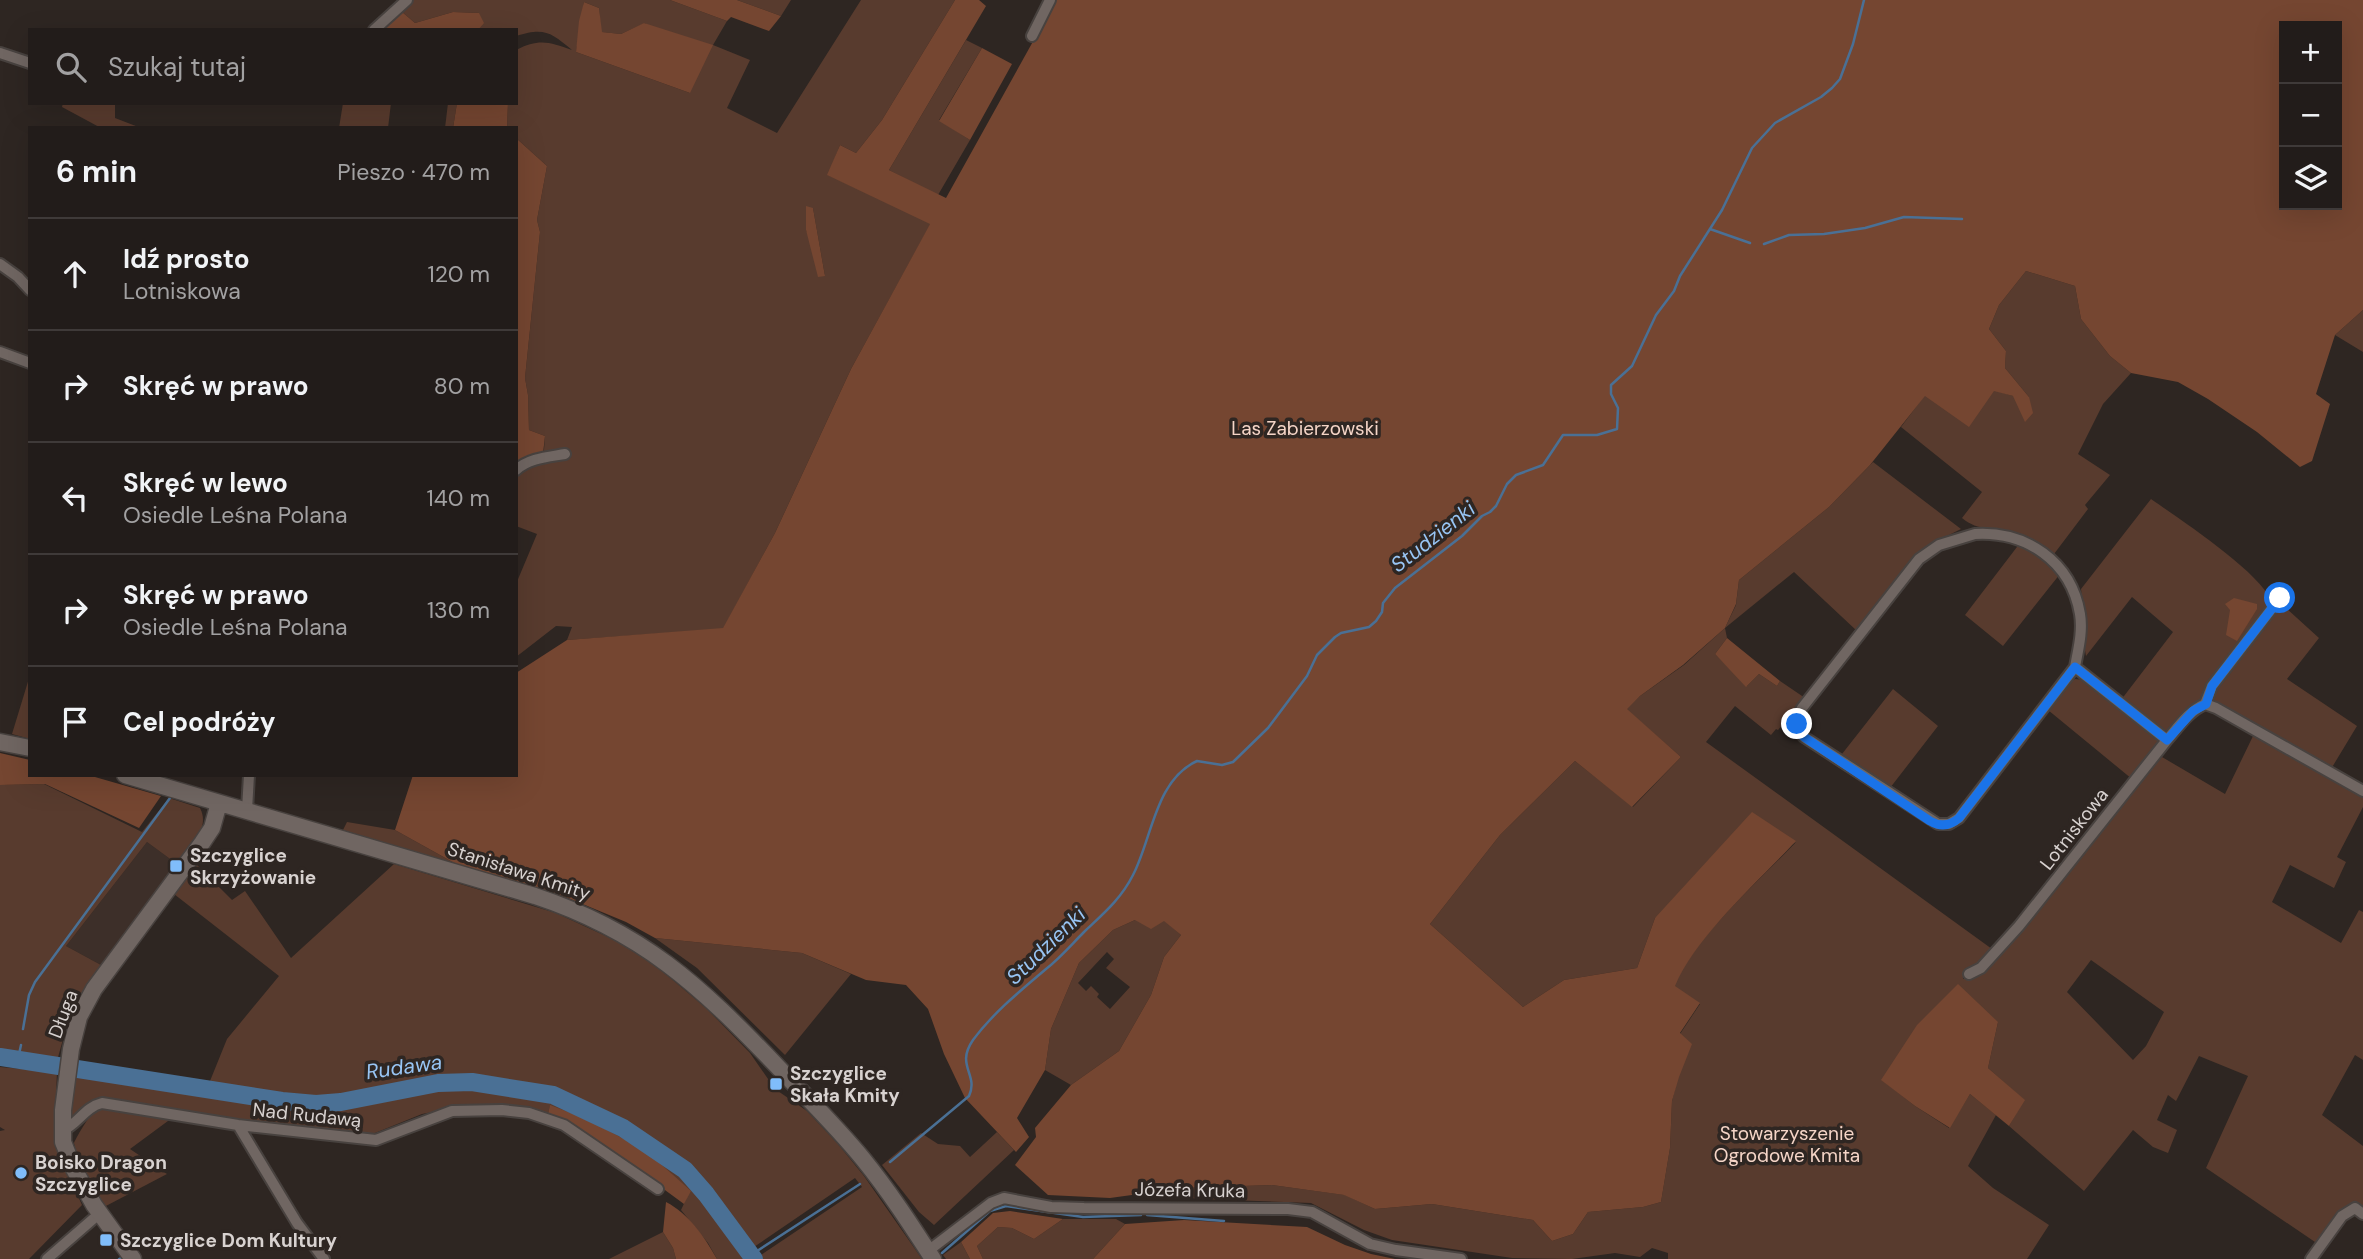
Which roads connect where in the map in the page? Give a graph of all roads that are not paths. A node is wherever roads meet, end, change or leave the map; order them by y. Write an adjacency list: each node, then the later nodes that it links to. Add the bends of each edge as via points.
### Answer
1 (407, 0): 3 (street)
2 (1051, 0): 4 (street)
3 (376, 28)
4 (1031, 36)
5 (0, 53): 6 (street)
6 (28, 63)
7 (0, 264): 8 (street)
8 (28, 288)
9 (0, 352): 10 (street)
10 (28, 362)
11 (565, 454): 12 (street, via 536,459)
12 (518, 468)
13 (2280, 598): 15 (street, Lotniskowa, via 2212,686)
14 (2075, 667): 14 (street, via 1959,818 1949,824 1930,821 1804,737 1798,728 1802,708 1911,568 1940,545 1964,536 1999,534 2019,539 2041,550 2063,571 2080,614); 16 (street)
15 (2206, 704): 16 (street, Lotniskowa, via 2193,711); 21 (street)
16 (2167, 740): 24 (street, Lotniskowa, via 2019,926 1981,968)
17 (0, 741): 18 (main road)
18 (28, 748)
19 (132, 777): 22 (main road, Stanisława Kmity)
20 (249, 777): 23 (street)
21 (2363, 791)
22 (219, 803): 23 (main road, Stanisława Kmity); 26 (main road, Długa, via 202,844 94,989 79,1017 65,1087)
23 (247, 810): 30 (main road, Stanisława Kmity, via 554,902 638,942 696,986 825,1116 864,1159)
24 (1969, 974)
25 (238, 1125): 26 (street, Nad Rudawą, via 102,1103); 27 (street, Nad Rudawą, via 376,1140 452,1111 529,1113 564,1125); 33 (street)
26 (62, 1131): 29 (main road, Długa, via 74,1169)
27 (658, 1189)
28 (2359, 1211): 35 (street, via 2342,1216)
29 (100, 1213): 31 (street); 32 (main road, Długa)
30 (931, 1255): 34 (street, Józefa Kruka, via 991,1203 1004,1198 1051,1207 1312,1212 1370,1244)
31 (47, 1259)
32 (133, 1259)
33 (324, 1259)
34 (1461, 1259)
35 (2311, 1259)

